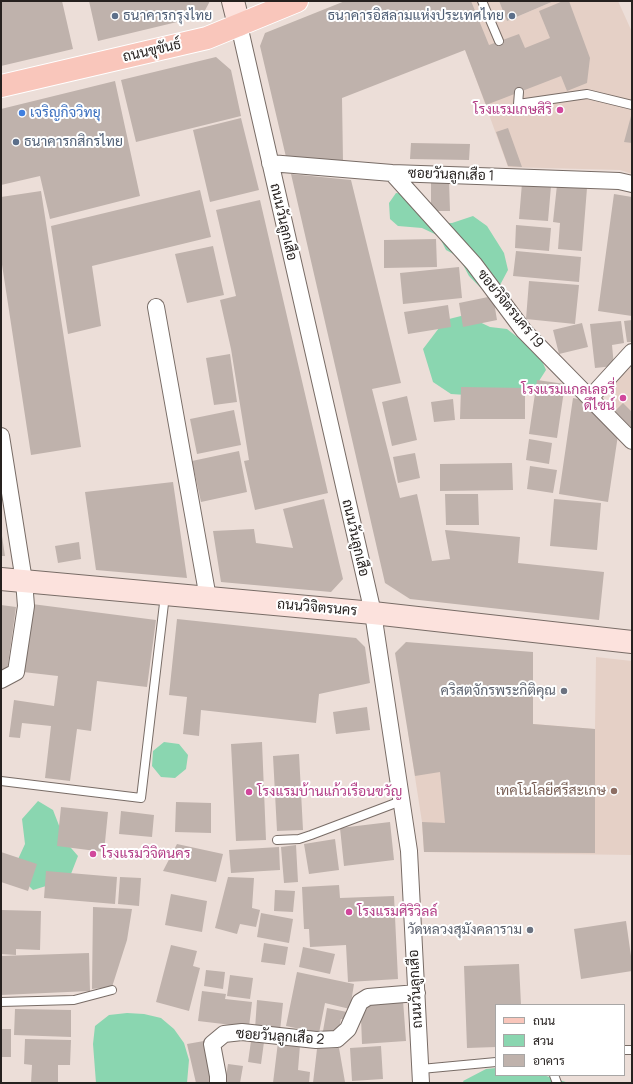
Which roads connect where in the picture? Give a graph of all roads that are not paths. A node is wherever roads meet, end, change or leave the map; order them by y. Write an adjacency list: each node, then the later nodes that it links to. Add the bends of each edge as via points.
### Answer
1 (233, 1): 4 (street, ถนนวันลูกเสือ)
2 (298, 1): 4 (main road, ถนนขุขันธ์)
3 (482, 1): 5 (lane)
4 (239, 25): 6 (main road, ถนนขุขันธ์, via 207,38); 9 (street, ถนนวันลูกเสือ)
5 (499, 41)
6 (1, 86)
7 (519, 92): 8 (lane, via 518,104 587,94)
8 (632, 105)
9 (270, 163): 10 (street, ซอยวันลูกเสือ 1); 21 (street, ถนนวันลูกเสือ)
10 (392, 173): 11 (street, ซอยวันลูกเสือ 1, via 619,181); 14 (street, ซอยวิจิตรนคร 19, via 474,264 524,331)
11 (632, 184)
12 (156, 307): 20 (street)
13 (632, 352): 14 (street)
14 (590, 398): 16 (street, ซอยวิจิตรนคร 19)
15 (1, 436): 18 (street)
16 (632, 441)
17 (1, 579): 18 (street, ถนนวิจิตรนคร)
18 (24, 582): 19 (street, ถนนวิจิตรนคร); 23 (street, via 26,606 16,672)
19 (166, 594): 20 (street, ถนนวิจิตรนคร); 24 (lane, via 141,798)
20 (208, 598): 21 (street, ถนนวิจิตรนคร)
21 (372, 613): 22 (street, ถนนวิจิตรนคร); 25 (street, ถนนวันลูกเสือ)
22 (632, 642)
23 (1, 680)
24 (1, 781)
25 (401, 801): 26 (lane, via 311,835); 28 (street, ถนนวันลูกเสือ, via 409,851)
26 (277, 840)
27 (112, 990): 29 (lane, via 74,1000)
28 (417, 993): 31 (street, ถนนวันลูกเสือ); 32 (street, ซอยวันลูกเสือ 2, via 368,997 360,1002 348,1029 337,1039 316,1040 242,1032 224,1034 212,1044)
29 (1, 1002)
30 (495, 1062): 31 (lane)
31 (421, 1076)
32 (218, 1083)

